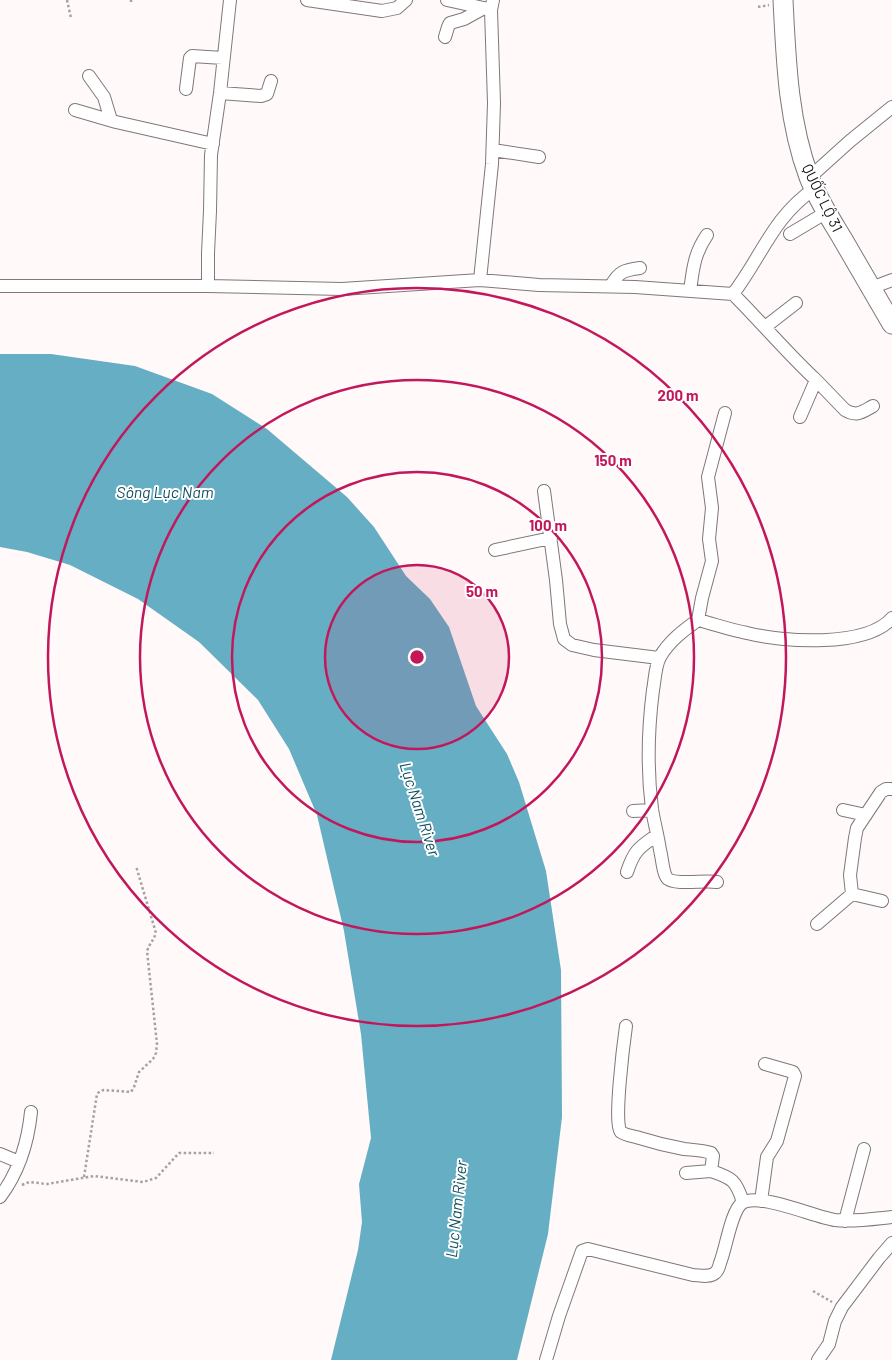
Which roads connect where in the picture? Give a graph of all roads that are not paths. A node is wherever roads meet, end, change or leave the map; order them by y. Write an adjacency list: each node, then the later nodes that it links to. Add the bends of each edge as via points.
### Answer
1 (230, 0): 8 (street)
2 (307, 0): 3 (street, via 382,11 397,8)
3 (406, 0)
4 (447, 0): 6 (street)
5 (783, 0): 19 (highway, QUỐC LỘ 31, via 786,63 794,125)
6 (489, 6): 7 (street, via 450,23); 17 (street)
7 (445, 37)
8 (223, 58): 11 (street, via 192,56); 12 (street)
9 (89, 76): 15 (street, via 104,97)
10 (271, 81): 12 (street, via 267,94 261,96)
11 (186, 88)
12 (220, 93): 16 (street)
13 (892, 107): 19 (street, via 850,141)
14 (74, 110): 15 (street)
15 (111, 120): 16 (street)
16 (212, 144): 27 (street)
17 (493, 150): 18 (street); 24 (street)
18 (539, 158)
19 (812, 184): 20 (highway, QUỐC LỘ 31); 31 (street, via 774,229)
20 (827, 212): 21 (street); 29 (highway, QUỐC LỘ 31)
21 (790, 234)
22 (707, 235): 30 (street, via 695,258)
23 (640, 268): 28 (street, via 623,272)
24 (480, 280): 27 (street, via 342,289); 28 (street)
25 (892, 280): 29 (street)
26 (0, 286): 27 (street)
27 (208, 286)
28 (611, 286): 30 (street)
29 (871, 288): 33 (highway, QUỐC LỘ 31)
30 (690, 291): 31 (street)
31 (733, 294): 34 (street)
32 (796, 303): 34 (street)
33 (890, 315)
34 (765, 326): 35 (street)
35 (816, 380): 36 (street, via 848,412 860,413); 38 (street)
36 (873, 406)
37 (725, 413): 43 (street, via 708,477 712,508 709,539 712,561)
38 (800, 417)
39 (544, 491): 40 (street)
40 (551, 538): 41 (street); 44 (street, via 564,639 572,645 594,650)
41 (495, 550)
42 (892, 618): 43 (street, via 871,632 854,637 774,638)
43 (698, 620): 44 (street, via 678,635)
44 (659, 658): 46 (street, via 651,705)
45 (892, 789): 49 (street, via 881,792)
46 (652, 810): 48 (street); 50 (street)
47 (843, 810): 49 (street)
48 (633, 811)
49 (866, 814): 53 (street, via 855,838 850,875)
50 (657, 836): 51 (street, via 636,851); 52 (street, via 666,877 679,882)
51 (627, 872)
52 (717, 882)
53 (852, 894): 54 (street); 55 (street)
54 (882, 901)
55 (817, 924)
56 (626, 1026): 62 (street, via 620,1075 619,1129 655,1142 711,1152 714,1156)
57 (765, 1064): 65 (street, via 793,1072 796,1076 777,1141 767,1157)
58 (30, 1112): 61 (street)
59 (864, 1149): 68 (street)
60 (0, 1154): 61 (street)
61 (20, 1162): 64 (street)
62 (711, 1171): 63 (street); 66 (street, via 732,1180)
63 (686, 1174)
64 (2, 1194)
65 (761, 1201): 66 (street); 68 (street, via 824,1218)
66 (744, 1202): 70 (street, via 736,1209 723,1256 713,1275 693,1275 588,1249 582,1251)
67 (892, 1217): 68 (street)
68 (845, 1220)
69 (892, 1243): 71 (street, via 842,1307 829,1344)
70 (546, 1360)
71 (818, 1360)

